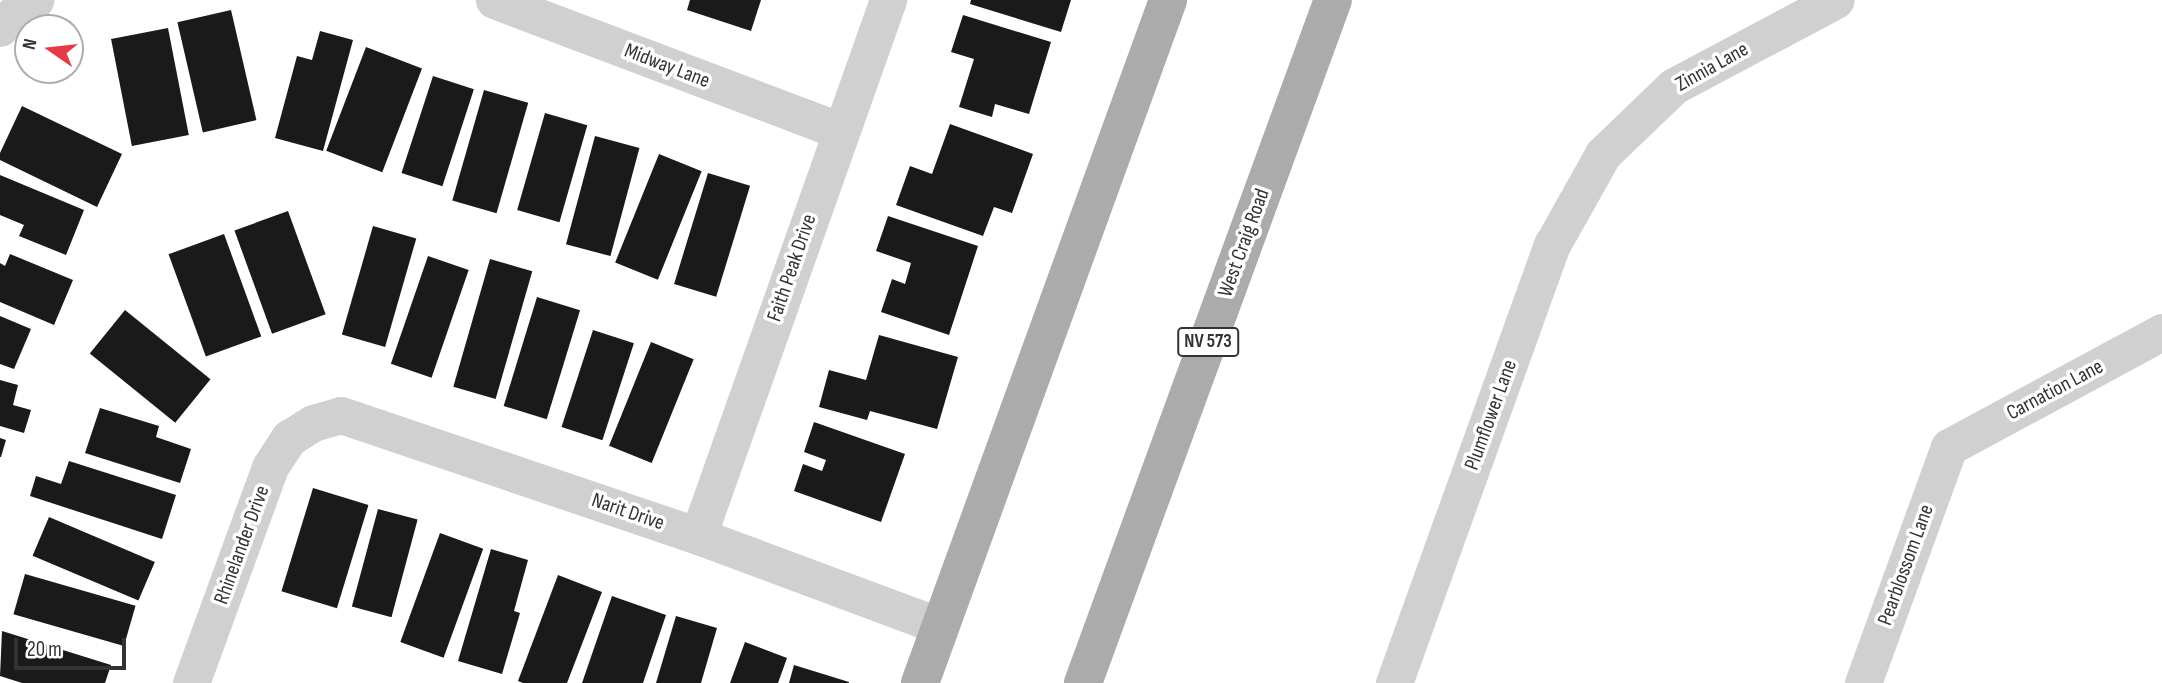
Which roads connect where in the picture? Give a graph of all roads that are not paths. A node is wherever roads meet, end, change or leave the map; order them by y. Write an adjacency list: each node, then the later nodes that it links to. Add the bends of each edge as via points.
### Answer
1 (35, 0): 7 (street)
2 (494, 0): 8 (street, Midway Lane)
3 (888, 0): 8 (street, Faith Peak Drive)
4 (1168, 0): 14 (main road)
5 (1333, 0): 17 (main road, West Craig Road / NV 573)
6 (1813, 5): 9 (street, Zinnia Lane, via 1674,86)
7 (0, 28)
8 (841, 131): 13 (street, Faith Peak Drive)
9 (1603, 154): 18 (street, Plumflower Lane, via 1552,245)
10 (2162, 332): 12 (street, Carnation Lane)
11 (313, 423): 13 (street, Narit Drive, via 341,415); 15 (street, Rhinelander Drive, via 289,438 271,467)
12 (1949, 447): 19 (street, Pearblossom Lane)
13 (698, 536): 14 (street, Narit Drive)
14 (940, 626): 16 (main road)
15 (191, 683)
16 (919, 683)
17 (1083, 683)
18 (1394, 683)
19 (1863, 683)

